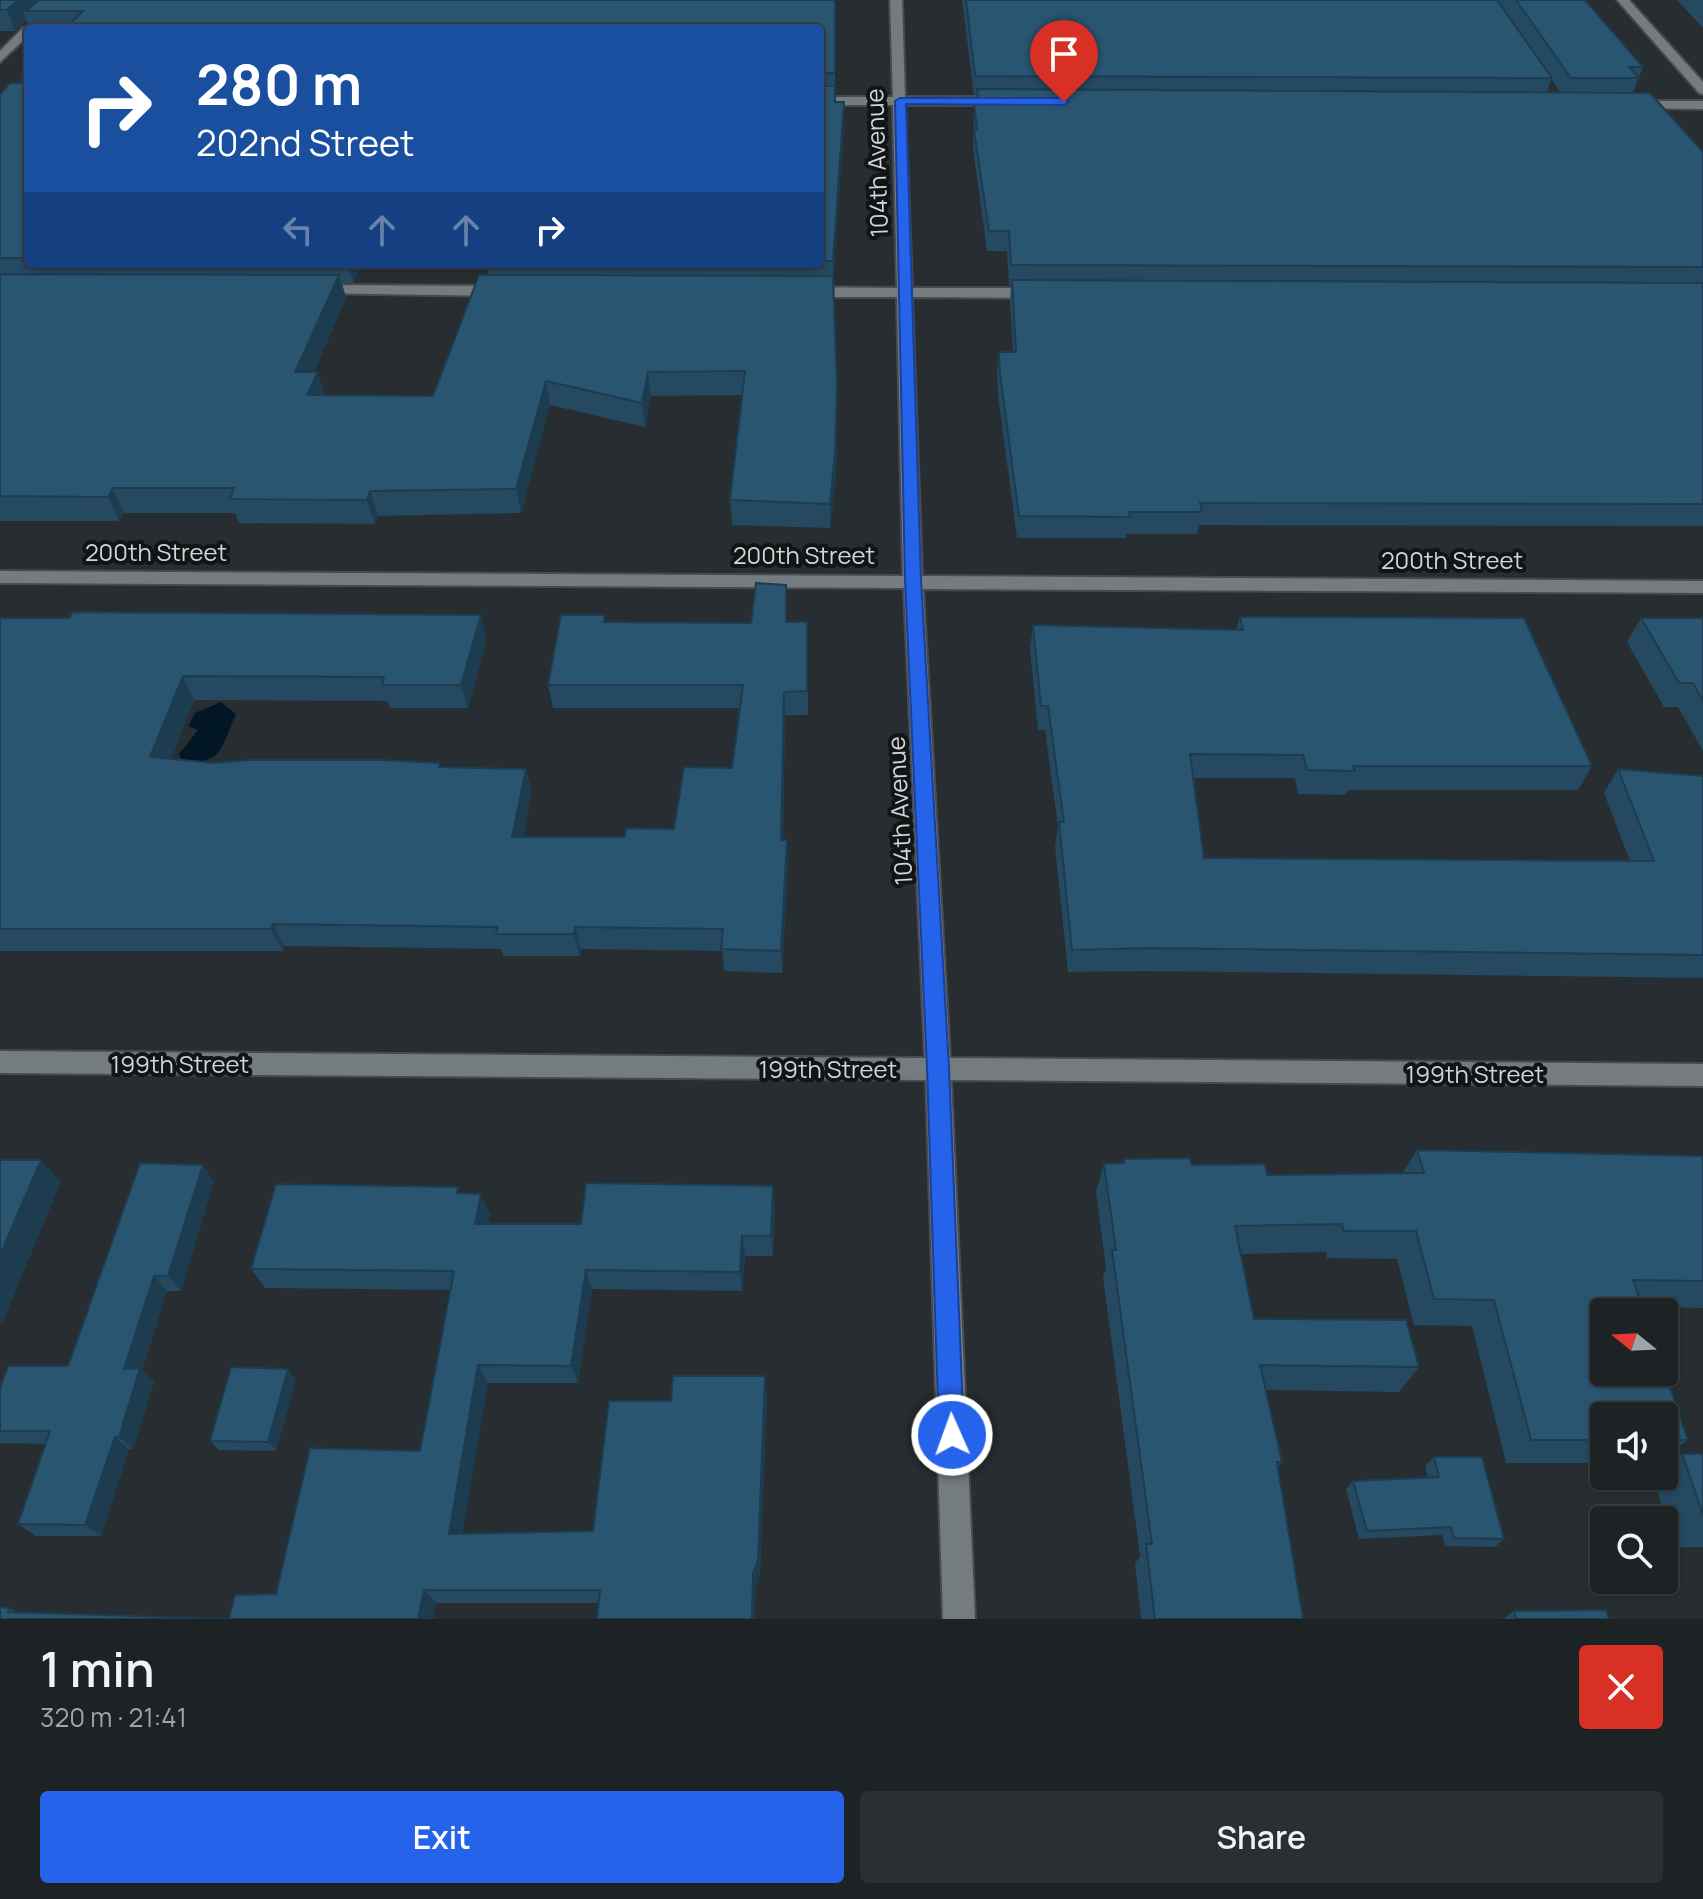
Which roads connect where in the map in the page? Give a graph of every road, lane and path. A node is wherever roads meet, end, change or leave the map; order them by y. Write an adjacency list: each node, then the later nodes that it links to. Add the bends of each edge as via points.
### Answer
1 (896, 0): 7 (street, 104th Avenue)
2 (1623, 0): 5 (street)
3 (24, 33): 4 (street)
4 (0, 58)
5 (1703, 90)
6 (824, 101): 7 (street)
7 (900, 101): 8 (street); 14 (street, 104th Avenue)
8 (1019, 101)
9 (1622, 104): 10 (street)
10 (1703, 105)
11 (302, 290): 12 (street)
12 (525, 291)
13 (795, 292): 14 (street)
14 (906, 292): 15 (street); 17 (street, 104th Avenue)
15 (1061, 293)
16 (0, 577): 17 (street, 200th Street)
17 (913, 580): 18 (street, 200th Street); 20 (street, 104th Avenue)
18 (1703, 587)
19 (0, 1062): 20 (street, 199th Street)
20 (938, 1068): 21 (street, 199th Street); 22 (street, 104th Avenue)
21 (1703, 1075)
22 (959, 1619)

